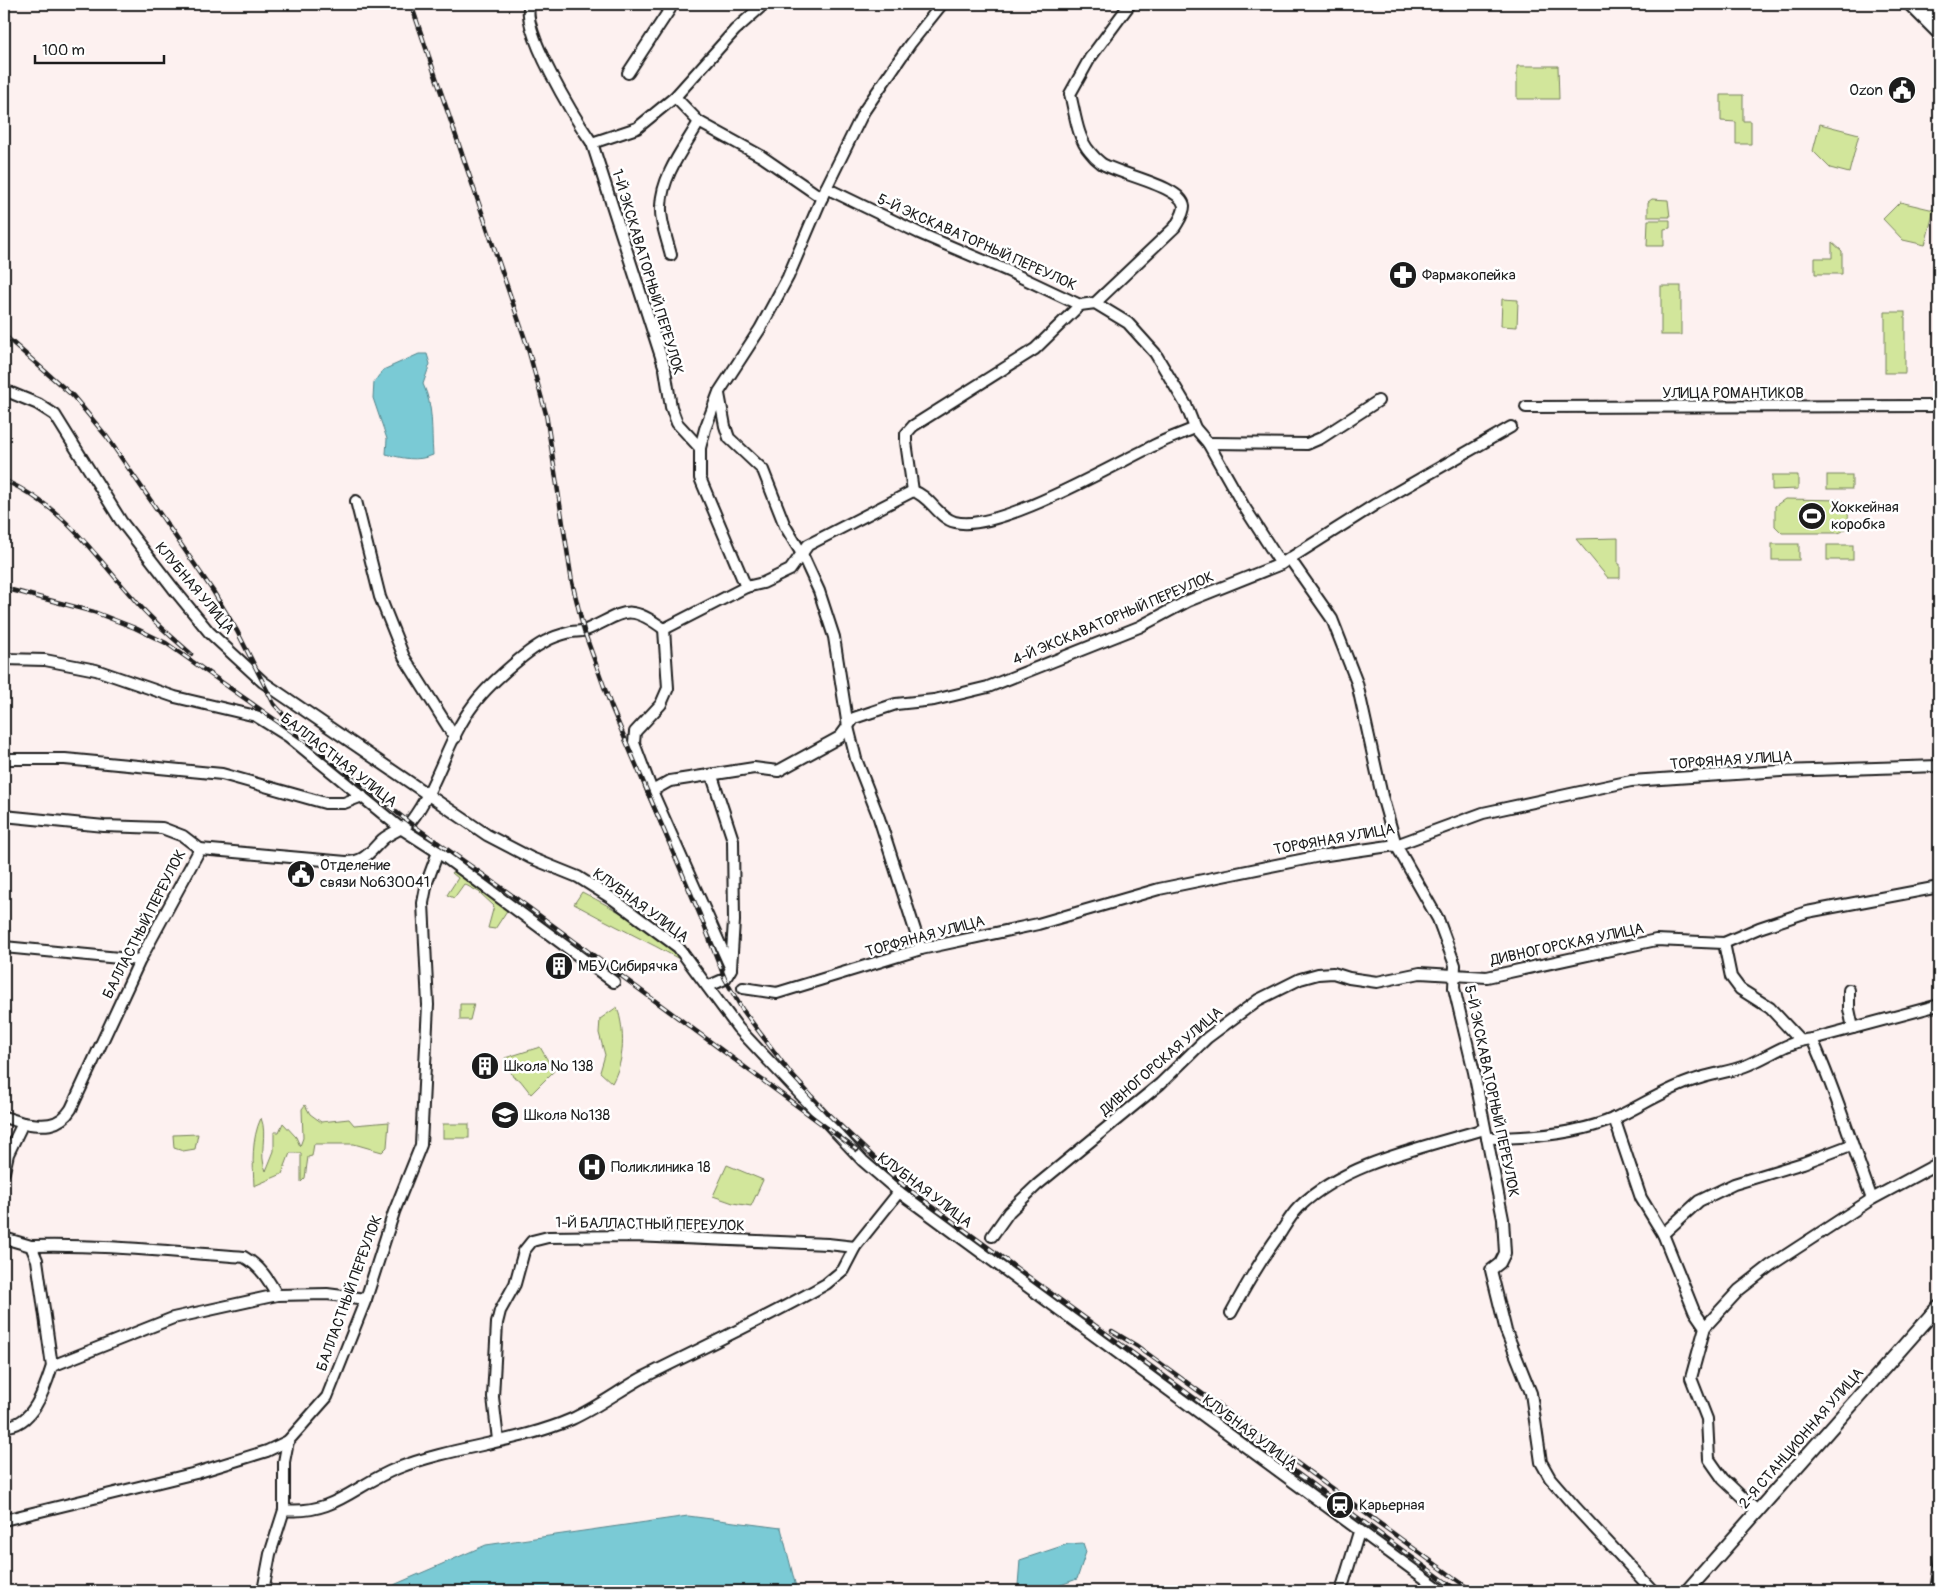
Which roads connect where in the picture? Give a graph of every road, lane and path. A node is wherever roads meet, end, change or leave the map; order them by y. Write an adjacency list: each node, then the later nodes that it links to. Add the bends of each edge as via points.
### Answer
1 (530, 4): 12 (street, 1-Й ЭКСКАВАТОРНЫЙ ПЕРЕУЛОК, via 528,22 541,54)
2 (764, 4): 10 (street, via 723,43)
3 (942, 4): 13 (street, via 864,111)
4 (1130, 4): 15 (street, via 1090,58 1070,94 1088,151 1101,163 1169,190 1180,197 1184,205 1175,227)
5 (669, 6): 9 (street)
6 (1917, 6): 7 (main road); 8 (main road)
7 (1939, 19)
8 (1939, 32)
9 (628, 73)
10 (675, 97): 11 (street, 5-Й ЭКСКАВАТОРНЫЙ ПЕРЕУЛОК); 12 (street, via 637,128)
11 (699, 122): 13 (street, 5-Й ЭКСКАВАТОРНЫЙ ПЕРЕУЛОК); 14 (street, via 670,172 663,191 662,223)
12 (592, 143): 25 (street, 1-Й ЭКСКАВАТОРНЫЙ ПЕРЕУЛОК, via 665,370 671,407 677,423)
13 (824, 193): 16 (street, 5-Й ЭКСКАВАТОРНЫЙ ПЕРЕУЛОК); 18 (street, via 788,277 760,329)
14 (671, 255)
15 (1095, 303): 16 (street, 5-Й ЭКСКАВАТОРНЫЙ ПЕРЕУЛОК); 23 (street, 5-Й ЭКСКАВАТОРНЫЙ ПЕРЕУЛОК, via 1128,323 1144,338 1186,405)
16 (1080, 305): 26 (street, via 1035,349 906,434)
17 (4, 390): 40 (street, КЛУБНАЯ УЛИЦА, via 55,415 121,521 209,632 263,682)
18 (719, 392): 25 (street); 28 (street, via 730,438 763,470 774,504)
19 (1378, 401): 24 (street, via 1307,444)
20 (1939, 406): 21 (street, УЛИЦА РОМАНТИКОВ)
21 (1526, 407)
22 (1511, 427): 29 (street, 4-Й ЭКСКАВАТОРНЫЙ ПЕРЕУЛОК, via 1376,504)
23 (1195, 428): 24 (street, 5-Й ЭКСКАВАТОРНЫЙ ПЕРЕУЛОК); 26 (street, via 1011,514 984,522 954,522 921,494)
24 (1208, 443): 29 (street, 5-Й ЭКСКАВАТОРНЫЙ ПЕРЕУЛОК, via 1243,505)
25 (700, 448): 30 (street, via 700,478)
26 (913, 492): 28 (street, via 808,545)
27 (356, 501): 34 (street, via 380,597 404,657)
28 (802, 554): 30 (street, via 790,570); 33 (street, via 819,591 834,637)
29 (1285, 561): 33 (street, 4-Й ЭКСКАВАТОРНЫЙ ПЕРЕУЛОК, via 1188,600 1139,627 988,687 934,700 896,704 854,718); 43 (street, 5-Й ЭКСКАВАТОРНЫЙ ПЕРЕУЛОК, via 1332,619 1357,683)
30 (746, 587): 31 (street)
31 (664, 629): 34 (street, БАЛЛАСТНЫЙ ПЕРЕУЛОК, via 638,612 628,612 584,632 572,632 545,642 503,674 474,704); 38 (street, via 668,688 661,704 635,732 634,743)
32 (4, 659): 39 (street, БАЛЛАСТНАЯ УЛИЦА, via 46,660 96,670 175,697 256,716 288,736)
33 (848, 727): 37 (street, 4-Й ЭКСКАВАТОРНЫЙ ПЕРЕУЛОК, via 840,736 778,771 754,768); 49 (street)
34 (455, 738): 40 (street, БАЛЛАСТНЫЙ ПЕРЕУЛОК)
35 (4, 759): 39 (street, via 65,759 222,774 325,804 344,803)
36 (1939, 766): 43 (street, ТОРФЯНАЯ УЛИЦА, via 1781,771 1631,781 1483,813)
37 (712, 776): 38 (street, 4-Й ЭКСКАВАТОРНЫЙ ПЕРЕУЛОК, via 670,781); 51 (street, via 733,840 734,941)
38 (652, 791): 51 (street)
39 (362, 796): 42 (street, БАЛЛАСТНАЯ УЛИЦА)
40 (427, 796): 42 (street, БАЛЛАСТНЫЙ ПЕРЕУЛОК, via 410,823); 54 (street, КЛУБНАЯ УЛИЦА, via 487,835 531,858 578,876 614,899 678,948)
41 (4, 816): 44 (street, via 162,828 183,836)
42 (400, 827): 44 (street, БАЛЛАСТНЫЙ ПЕРЕУЛОК, via 356,862); 45 (street, БАЛЛАСТНАЯ УЛИЦА)
43 (1396, 845): 49 (street, ТОРФЯНАЯ УЛИЦА, via 1233,872 1159,889 1038,924); 52 (street, 5-Й ЭКСКАВАТОРНЫЙ ПЕРЕУЛОК, via 1438,919 1455,965)
44 (200, 849): 50 (street, БАЛЛАСТНЫЙ ПЕРЕУЛОК)
45 (438, 852): 53 (street, БАЛЛАСТНАЯ УЛИЦА); 76 (street, БАЛЛАСТНЫЙ ПЕРЕУЛОК, via 423,903 428,1005 421,1145 394,1212)
46 (1939, 887): 47 (street, ДИВНОГОРСКАЯ УЛИЦА, via 1806,912)
47 (1724, 943): 52 (street, ДИВНОГОРСКАЯ УЛИЦА, via 1656,940 1487,977); 60 (street, via 1731,977 1740,989 1770,1008)
48 (4, 947): 50 (street)
49 (921, 949): 55 (street, ТОРФЯНАЯ УЛИЦА, via 777,993)
50 (140, 960): 63 (street, БАЛЛАСТНЫЙ ПЕРЕУЛОК, via 66,1117 42,1126)
51 (731, 969): 54 (street, via 725,979)
52 (1455, 975): 64 (street, 5-Й ЭКСКАВАТОРНЫЙ ПЕРЕУЛОК, via 1454,988); 71 (street, ДИВНОГОРСКАЯ УЛИЦА, via 1420,973 1377,982 1333,973 1318,974 1300,979 1258,1000 1207,1038 1160,1084 1037,1185 1009,1212)
53 (614, 982)
54 (708, 986): 68 (street, КЛУБНАЯ УЛИЦА, via 738,1028 809,1106 862,1161)
55 (743, 988)
56 (1849, 990): 58 (street)
57 (1939, 1005): 58 (street)
58 (1854, 1028): 59 (street)
59 (1812, 1039): 60 (street); 65 (street, via 1827,1070)
60 (1800, 1040): 62 (street, via 1745,1066 1654,1096)
61 (4, 1117): 63 (street, БАЛЛАСТНЫЙ ПЕРЕУЛОК)
62 (1614, 1118): 64 (street, via 1546,1135); 70 (street, via 1641,1198)
63 (23, 1123): 67 (street, via 8,1154)
64 (1485, 1134): 78 (street, via 1391,1158 1340,1177 1318,1190 1297,1209 1257,1265); 91 (street, 5-Й ЭКСКАВАТОРНЫЙ ПЕРЕУЛОК, via 1503,1219 1505,1253 1491,1270 1506,1332 1531,1393 1541,1462 1569,1501)
65 (1851, 1145): 69 (street); 70 (street, via 1734,1184 1699,1201)
66 (1939, 1163): 69 (street)
67 (4, 1172)
68 (899, 1192): 74 (street); 87 (street, КЛУБНАЯ УЛИЦА)
69 (1872, 1199): 79 (street, via 1752,1280)
70 (1663, 1234): 79 (street, via 1694,1311)
71 (992, 1236)
72 (4, 1238): 73 (street)
73 (31, 1246): 75 (street, via 130,1247 244,1257 256,1264 270,1280); 80 (street, via 39,1268)
74 (855, 1247): 82 (street, via 843,1270 803,1297 643,1378 573,1418 541,1430); 82 (street, 1-Й БАЛЛАСТНЫЙ ПЕРЕУЛОК, via 632,1236 548,1237 532,1241 524,1251 515,1284 497,1323 493,1397)
75 (277, 1295): 76 (street, via 327,1294); 80 (street, via 173,1318)
76 (366, 1299): 83 (street, БАЛЛАСТНЫЙ ПЕРЕУЛОК, via 327,1397)
77 (1939, 1306): 85 (main road, 2-Я СТАНЦИОННАЯ УЛИЦА)
78 (1231, 1313)
79 (1705, 1327): 85 (street, via 1691,1378 1707,1418 1709,1459 1723,1479)
80 (52, 1366): 81 (street, via 35,1407 22,1420)
81 (4, 1426)
82 (498, 1440): 84 (street, via 397,1468 334,1504 306,1511)
83 (288, 1441): 84 (street, via 284,1462); 86 (street, БАЛЛАСТНЫЙ ПЕРЕУЛОК, via 267,1451 196,1473)
84 (284, 1510): 88 (street, via 270,1554)
85 (1758, 1512): 92 (main road, 2-Я СТАНЦИОННАЯ УЛИЦА)
86 (4, 1520)
87 (1359, 1532): 89 (street); 90 (street, КЛУБНАЯ УЛИЦА)
88 (263, 1591)
89 (1340, 1591)
90 (1442, 1591)
91 (1653, 1591)
92 (1687, 1591)

